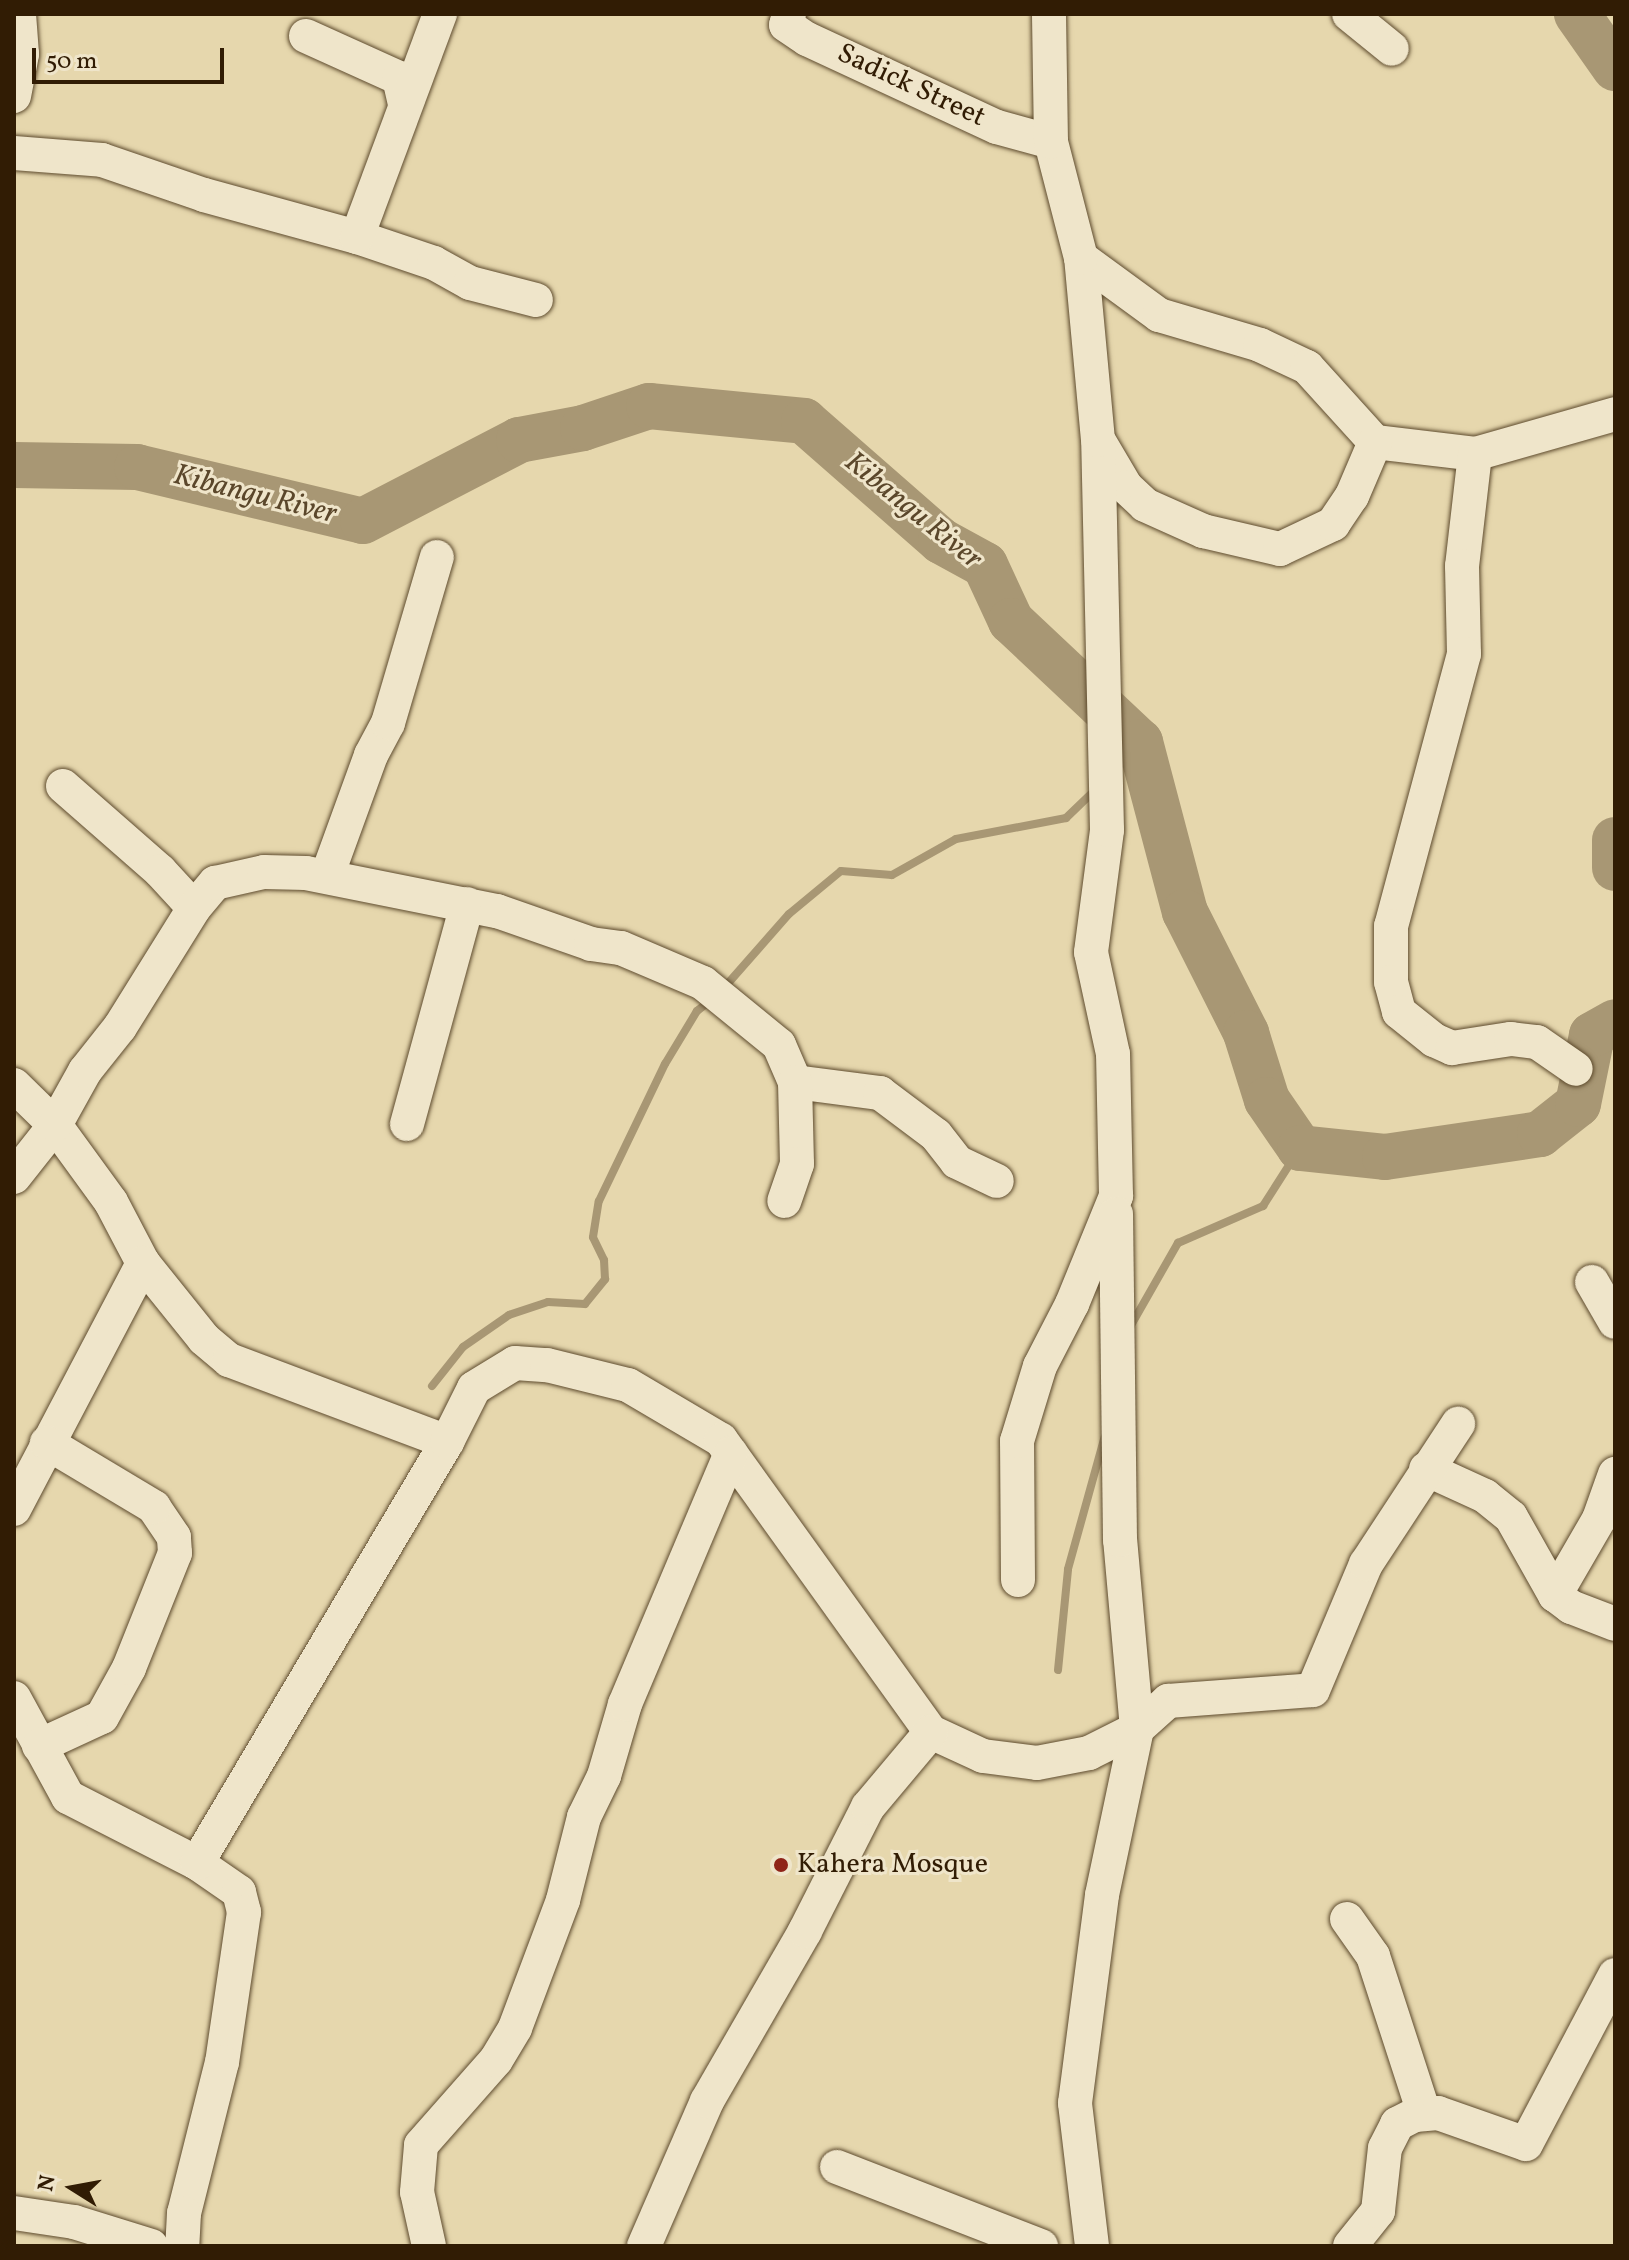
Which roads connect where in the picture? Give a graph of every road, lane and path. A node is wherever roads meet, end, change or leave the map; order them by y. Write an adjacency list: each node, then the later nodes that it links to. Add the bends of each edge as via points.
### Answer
1 (19, 14): 8 (street, via 22,54)
2 (440, 14): 9 (street)
3 (789, 14): 10 (street, Sadick Street, via 786,25 807,39 997,127)
4 (1049, 14): 10 (street)
5 (1349, 14): 7 (street)
6 (306, 36): 9 (street, via 399,78)
7 (1392, 49)
8 (14, 96)
9 (405, 103): 12 (street)
10 (1051, 142): 13 (street)
11 (14, 153): 12 (street, via 102,160 204,195)
12 (357, 237): 14 (street, via 434,263 470,283)
13 (1081, 258): 16 (street); 17 (street, via 1159,315 1260,345 1307,367)
14 (536, 300)
15 (1615, 414): 18 (street)
16 (1098, 440): 17 (street, via 1126,487 1145,505 1203,531 1280,549 1333,524 1352,496); 31 (street, via 1107,830 1091,952 1113,1054)
17 (1375, 442): 18 (street)
18 (1475, 454): 24 (street, via 1462,566 1464,654 1391,926 1391,982 1399,1012 1434,1040 1452,1048 1511,1039 1537,1042)
19 (437, 557): 21 (street, via 388,723)
20 (63, 786): 23 (street)
21 (327, 876): 22 (street); 23 (street, via 264,872 228,878 215,883)
22 (467, 904): 25 (street, via 591,944 621,948 703,983 779,1045); 27 (street)
23 (194, 908): 28 (street)
24 (1576, 1069)
25 (795, 1082): 30 (street, via 880,1093 936,1135 957,1162); 32 (street, via 797,1164)
26 (14, 1085): 28 (street)
27 (407, 1124)
28 (55, 1125): 29 (street); 33 (street, via 111,1202)
29 (14, 1177)
30 (997, 1181)
31 (1116, 1196): 43 (street, via 1040,1366 1017,1441); 47 (street, via 1120,1540)
32 (784, 1201)
33 (143, 1263): 37 (street, via 204,1339 229,1360); 38 (street)
34 (1592, 1282): 35 (street)
35 (1615, 1322)
36 (1458, 1424): 40 (street)
37 (447, 1442): 39 (street, via 474,1388 515,1363 547,1365 628,1385 721,1440); 50 (street)
38 (47, 1443): 42 (street); 49 (street, via 154,1507 174,1537 175,1553 129,1668 102,1717)
39 (731, 1453): 48 (street); 58 (street, via 673,1579 625,1704 604,1776 584,1817 563,1900 515,2028 496,2060 421,2145 417,2192)
40 (1426, 1469): 44 (street, via 1485,1496 1511,1517); 47 (street, via 1366,1564 1313,1690 1168,1701)
41 (1615, 1474): 44 (street, via 1599,1519)
42 (14, 1509)
43 (1018, 1580)
44 (1555, 1595): 45 (street)
45 (1615, 1624)
46 (14, 1698): 49 (street)
47 (1137, 1729): 48 (street, via 1089,1753 1037,1763 983,1756); 61 (street, via 1102,1895 1075,2103)
48 (931, 1732): 59 (street, via 868,1807 805,1931 707,2101)
49 (39, 1746): 50 (street, via 68,1797)
50 (197, 1863): 57 (street, via 239,1892 244,1912 222,2062 184,2213)
51 (1347, 1919): 53 (street, via 1373,1956)
52 (1615, 1975): 53 (street, via 1526,2144 1438,2113)
53 (1424, 2113): 62 (street, via 1397,2124 1385,2148 1378,2211)
54 (837, 2167): 60 (street)
55 (14, 2213): 56 (street, via 74,2222)
56 (151, 2246)
57 (182, 2246)
58 (429, 2246)
59 (644, 2246)
60 (1041, 2246)
61 (1092, 2246)
62 (1350, 2246)

